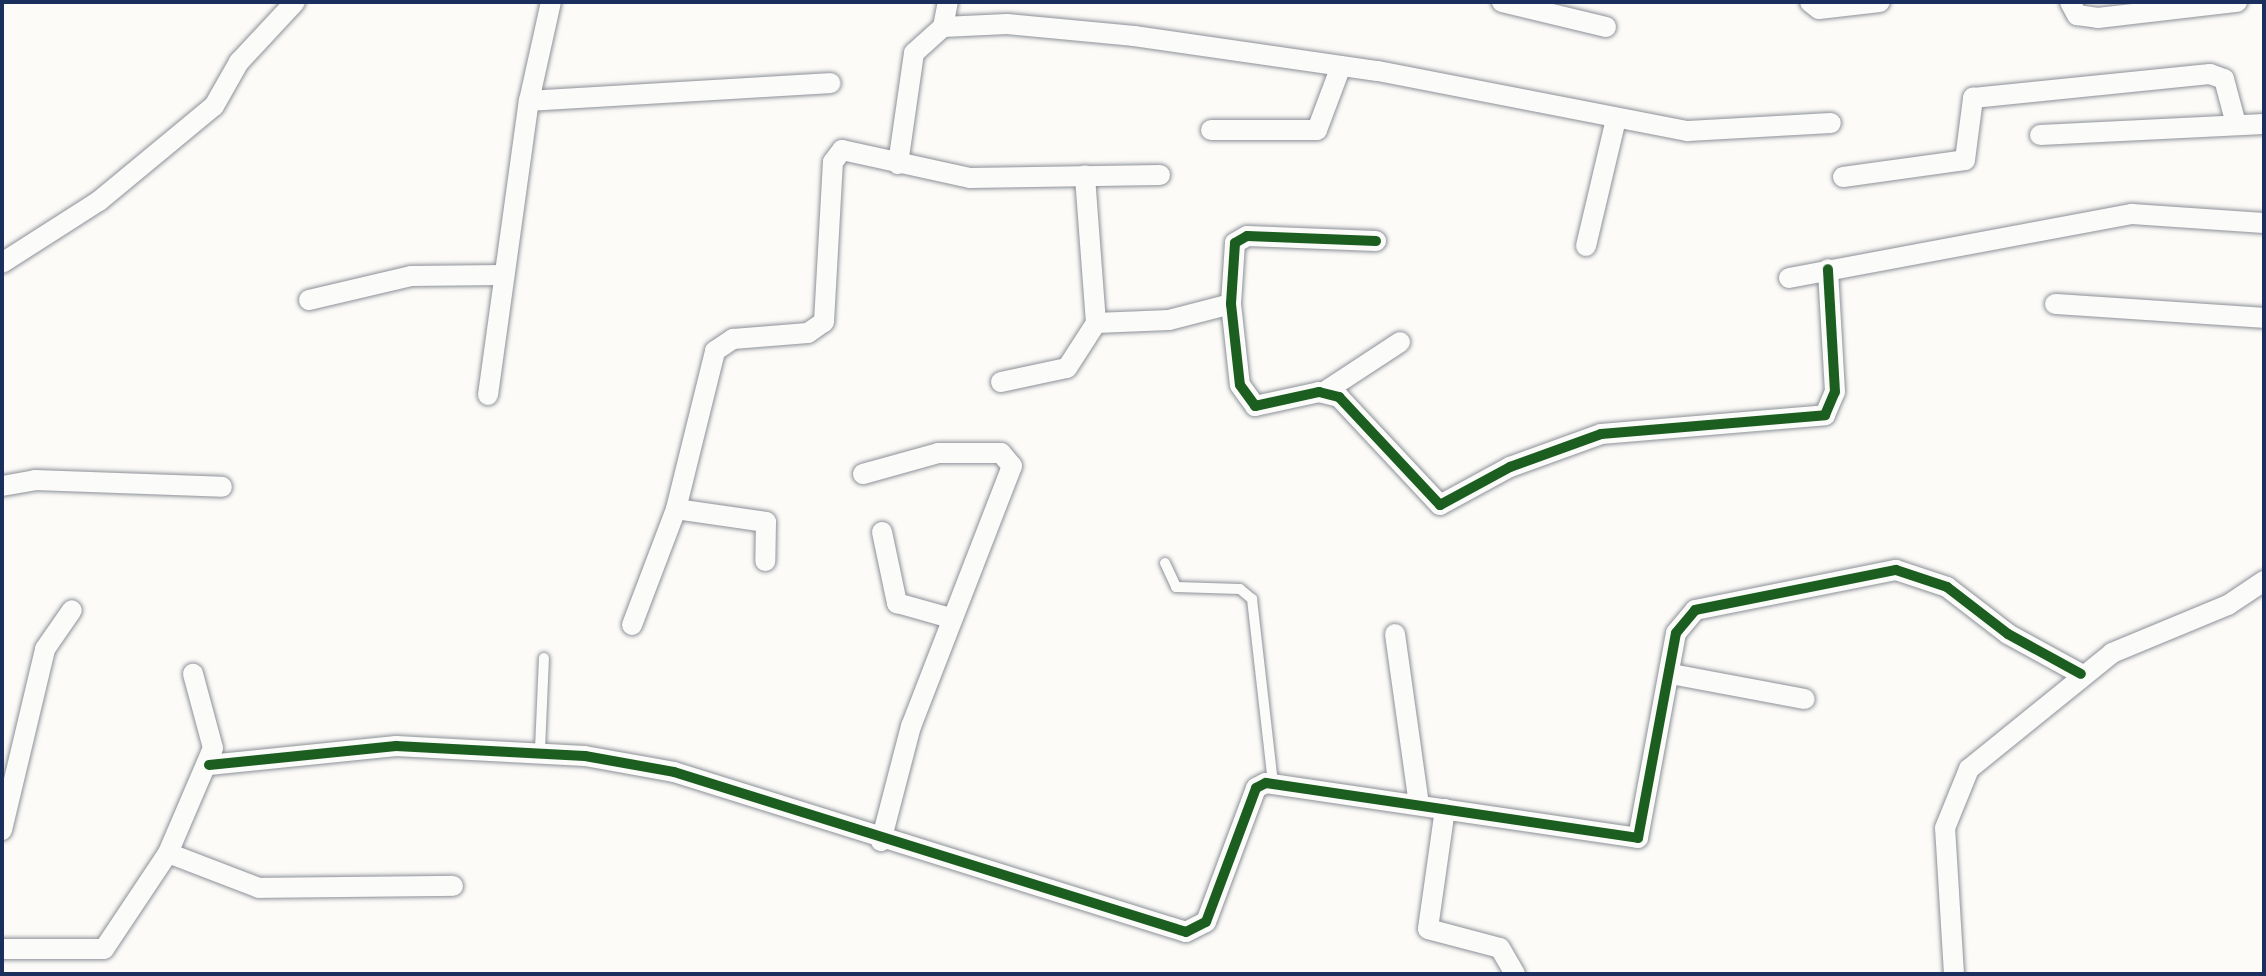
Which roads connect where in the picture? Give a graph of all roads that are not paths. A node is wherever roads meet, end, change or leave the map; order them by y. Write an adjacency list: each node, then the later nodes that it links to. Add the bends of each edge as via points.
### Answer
1 (551, 2): 13 (street)
2 (948, 2): 9 (street)
3 (1502, 2): 10 (street)
4 (1810, 2): 5 (street, via 1819,9)
5 (1880, 2)
6 (2070, 2): 7 (street, via 2077,15 2098,18)
7 (2237, 2)
8 (292, 3): 27 (street, via 239,62 214,106 99,201)
9 (943, 27): 11 (street, via 1007,24 1134,36); 20 (street, via 914,53)
10 (1606, 27)
11 (1341, 66): 14 (street); 18 (street, via 1317,130)
12 (830, 83): 13 (street)
13 (529, 101): 29 (street)
14 (1615, 123): 15 (street, via 1728,134); 26 (street)
15 (1831, 123)
16 (2236, 124): 17 (street); 19 (street); 23 (street, via 2224,79 2210,74 1973,98 1965,160)
17 (2264, 124)
18 (1211, 130)
19 (2040, 135)
20 (898, 164): 21 (street, via 970,178); 43 (street, via 850,149 837,154 824,322 808,333 733,339 715,351)
21 (1085, 175): 22 (street); 35 (street)
22 (1160, 175)
23 (1843, 177)
24 (2264, 223): 28 (street, via 2132,214)
25 (1376, 241): 32 (street, via 1240,239 1232,250)
26 (1586, 246)
27 (2, 263)
28 (1828, 269): 30 (street); 38 (street, via 1835,392 1825,415 1601,434 1510,467 1440,505 1343,401)
29 (502, 275): 31 (street, via 411,276); 39 (street)
30 (1789, 278)
31 (309, 300)
32 (1231, 304): 35 (street, via 1169,320); 38 (street, via 1248,402 1266,406)
33 (2055, 304): 34 (street)
34 (2264, 318)
35 (1096, 323): 37 (street, via 1067,368)
36 (1400, 342): 38 (street)
37 (1001, 382)
38 (1324, 392)
39 (488, 395)
40 (863, 474): 49 (street, via 938,453 994,452 1010,460)
41 (2, 486): 42 (street, via 35,480)
42 (222, 487)
43 (676, 509): 45 (street, via 766,522); 50 (street)
44 (882, 532): 49 (street, via 897,603)
45 (765, 561)
46 (1165, 563): 59 (lane, via 1176,587 1240,589 1252,599)
47 (2262, 586): 55 (street)
48 (72, 610): 62 (street, via 45,649)
49 (950, 618): 63 (street)
50 (632, 625)
51 (1395, 634): 60 (street)
52 (544, 658): 57 (lane)
53 (193, 674): 58 (street, via 213,732)
54 (1671, 674): 55 (street, via 1676,633 1695,610 1896,570 1947,587 2008,634); 56 (street); 61 (street, via 1638,838)
55 (2081, 674): 68 (street, via 1985,752 1957,789 1945,828)
56 (1805, 699)
57 (540, 749): 58 (street, via 396,746); 63 (street, via 674,772)
58 (209, 765): 64 (street)
59 (1273, 783): 60 (street); 63 (street, via 1256,788 1206,922 1195,931 1169,929)
60 (1419, 804): 61 (street)
61 (1445, 809): 67 (street, via 1428,929 1500,948)
62 (2, 830)
63 (881, 841)
64 (168, 853): 65 (street, via 259,888); 66 (street, via 104,949)
65 (453, 886)
66 (2, 949)
67 (1515, 974)
68 (1954, 974)

